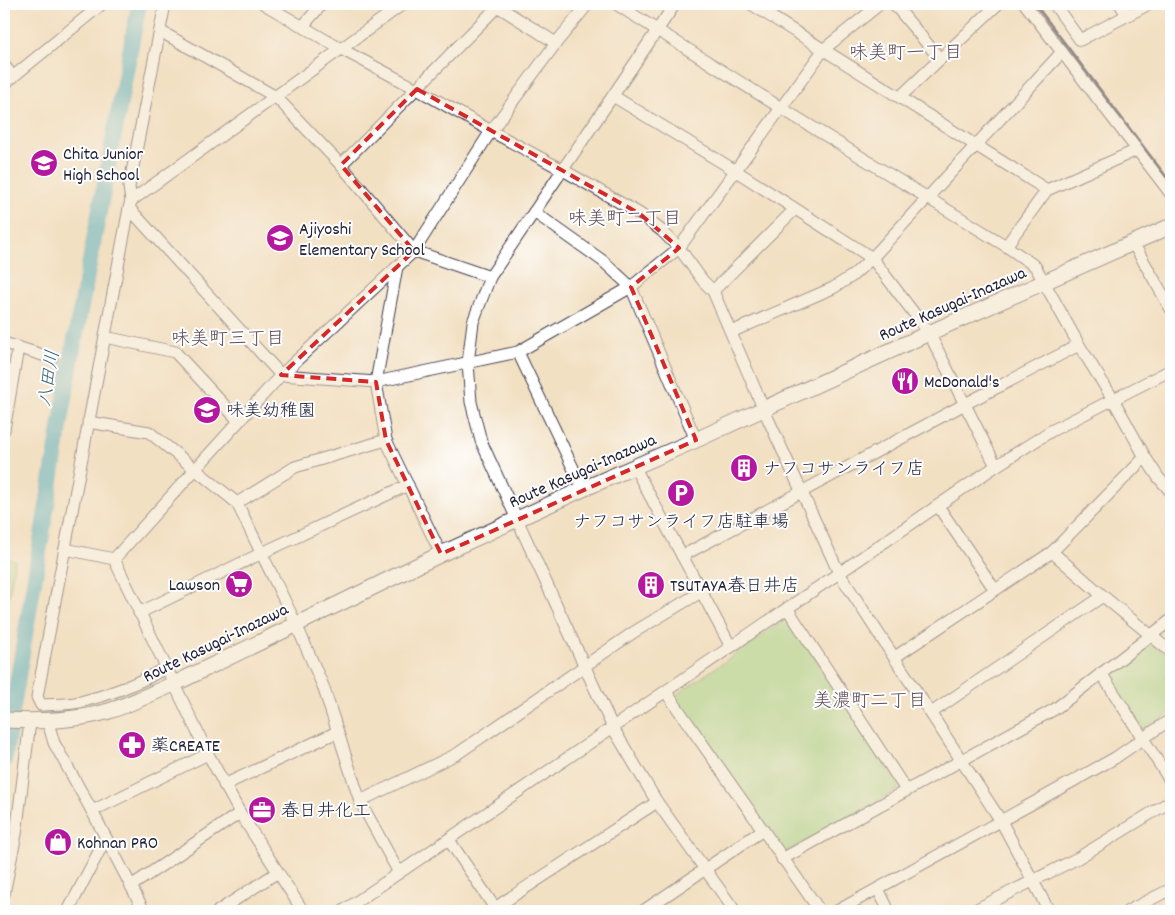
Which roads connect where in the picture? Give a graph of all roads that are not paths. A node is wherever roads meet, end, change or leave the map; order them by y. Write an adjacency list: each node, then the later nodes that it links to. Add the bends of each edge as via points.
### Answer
1 (102, 4): 29 (street)
2 (165, 4): 22 (street)
3 (264, 4): 20 (street)
4 (322, 4): 20 (street)
5 (403, 4): 24 (street)
6 (588, 4): 23 (street)
7 (616, 4): 21 (street)
8 (675, 4): 21 (street)
9 (751, 4): 18 (street)
10 (880, 4): 25 (street)
11 (894, 4): 27 (street)
12 (998, 4): 27 (street)
13 (1025, 4): 26 (street)
14 (1054, 4): 19 (street, via 1080,40)
15 (1120, 4): 19 (street)
16 (1149, 4): 19 (street)
17 (496, 5): 23 (street); 30 (street)
18 (765, 8): 25 (street)
19 (1127, 15)
20 (303, 26): 24 (street)
21 (657, 30): 32 (street); 34 (street)
22 (160, 31): 31 (street); 44 (street, via 129,187)
23 (556, 43): 35 (street)
24 (341, 49): 30 (street); 31 (street)
25 (824, 49): 33 (street); 34 (street)
26 (1062, 52): 36 (street); 37 (street)
27 (940, 59): 33 (street)
28 (4, 65): 29 (street)
29 (8, 80)
30 (417, 89): 35 (street); 38 (street)
31 (276, 96): 38 (street); 44 (street)
32 (612, 96): 39 (street); 40 (street)
33 (900, 97): 36 (street)
34 (781, 108): 40 (street); 43 (street)
35 (491, 131): 39 (street); 51 (street)
36 (976, 145): 41 (street); 43 (street)
37 (1137, 150): 41 (street); 42 (street)
38 (341, 166): 51 (street)
39 (563, 170): 46 (street); 50 (street, via 640,214)
40 (736, 171): 45 (street); 50 (street)
41 (1047, 190): 49 (street)
42 (1171, 194)
43 (927, 198): 49 (street); 52 (street)
44 (130, 205): 61 (street); 69 (street)
45 (795, 209): 52 (street); 57 (street)
46 (534, 212): 54 (street); 56 (street, via 603,261)
47 (1171, 226): 48 (main road, Route Kasugai-Inazawa)
48 (1133, 243): 55 (main road, Route Kasugai-Inazawa); 58 (street)
49 (1006, 246): 55 (street, via 1035,266)
50 (679, 248): 56 (street); 57 (street)
51 (414, 251): 53 (street); 54 (street)
52 (872, 258): 59 (street, via 832,288); 60 (street)
53 (397, 267): 69 (street); 70 (street)
54 (490, 277): 67 (street, via 473,322)
55 (1045, 282): 60 (main road, Route Kasugai-Inazawa); 63 (street)
56 (630, 287): 65 (street); 78 (street)
57 (713, 291): 59 (street)
58 (1171, 309)
59 (731, 332): 73 (street)
60 (929, 333): 72 (street); 73 (main road, Route Kasugai-Inazawa)
61 (105, 337): 74 (street, via 175,352); 75 (street)
62 (4, 343): 64 (street)
63 (1079, 345): 71 (street); 72 (street)
64 (18, 348): 66 (street); 76 (street)
65 (518, 352): 67 (street); 84 (street)
66 (52, 358)
67 (468, 363): 70 (street); 89 (street, via 471,402 481,441)
68 (1171, 370): 71 (street)
69 (281, 375): 70 (street); 74 (street)
70 (376, 382): 77 (street)
71 (1113, 399): 79 (street); 81 (street, via 1051,431)
72 (965, 404): 81 (street); 85 (street)
73 (764, 410): 78 (main road, Route Kasugai-Inazawa); 85 (street)
74 (239, 421): 82 (street)
75 (88, 422): 82 (street, via 149,432); 90 (street)
76 (4, 430)
77 (386, 440): 83 (street); 87 (street, via 295,467)
78 (696, 440): 80 (main road, Route Kasugai-Inazawa)
79 (1145, 457): 86 (street); 91 (street)
80 (634, 466): 84 (main road, Route Kasugai-Inazawa); 94 (street)
81 (996, 466): 88 (street)
82 (196, 469): 87 (street); 95 (street)
83 (408, 485): 92 (street); 93 (street)
84 (583, 489): 89 (main road, Route Kasugai-Inazawa)
85 (802, 492): 94 (street); 96 (street)
86 (1171, 492)
87 (237, 502): 92 (street)
88 (938, 506): 96 (street); 97 (street)
89 (517, 519): 93 (main road, Route Kasugai-Inazawa); 108 (street)
90 (65, 549): 95 (street); 109 (street, via 37,697 41,705 78,703 120,690)
91 (1052, 552): 97 (street); 99 (street)
92 (262, 553): 101 (street); 103 (street)
93 (441, 554): 103 (main road, Route Kasugai-Inazawa)
94 (682, 556): 98 (street)
95 (114, 559): 101 (street)
96 (839, 573): 100 (street); 107 (street)
97 (995, 590): 107 (street)
98 (701, 592): 105 (street); 108 (street)
99 (1103, 596): 104 (street); 113 (street)
100 (787, 608): 105 (street); 125 (street)
101 (139, 613): 109 (street)
102 (1171, 620): 104 (street)
103 (296, 624): 111 (main road, Route Kasugai-Inazawa); 119 (street, via 323,686)
104 (1151, 635): 106 (street); 110 (street)
105 (731, 647): 112 (street)
106 (1171, 652)
107 (895, 657): 113 (street)
108 (584, 666): 118 (street); 126 (street, via 457,754)
109 (166, 668): 111 (street)
110 (1101, 673): 120 (street); 122 (street, via 1055,709)
111 (174, 684): 116 (main road, Route Kasugai-Inazawa, via 109,711); 121 (street)
112 (666, 692): 118 (street); 132 (street)
113 (931, 714): 122 (street)
114 (1171, 718): 120 (street)
115 (4, 720): 117 (main road, Route Kasugai-Inazawa)
116 (49, 720): 117 (main road, Route Kasugai-Inazawa); 129 (street, via 54,743)
117 (26, 721): 143 (street, via 16,834)
118 (613, 728): 128 (street); 134 (street)
119 (337, 732): 124 (street); 126 (street)
120 (1144, 739): 123 (street); 131 (street)
121 (208, 754): 124 (street); 129 (street)
122 (962, 760): 125 (street); 131 (street)
123 (1171, 782)
124 (224, 785): 130 (street)
125 (906, 790): 135 (street)
126 (360, 801): 138 (street)
127 (1171, 801): 139 (street, via 1078,858)
128 (658, 802): 136 (street); 144 (street)
129 (92, 811): 133 (street)
130 (240, 813): 137 (street); 140 (street)
131 (1001, 821): 139 (street); 141 (street)
132 (763, 830): 135 (street); 136 (street)
133 (106, 838): 140 (street); 145 (street)
134 (449, 840): 138 (street); 144 (street)
135 (782, 858): 152 (street)
136 (706, 869): 150 (street); 151 (street)
137 (278, 872): 147 (street); 148 (street)
138 (399, 874): 149 (street)
139 (1033, 880): 155 (street); 156 (street)
140 (131, 886): 146 (street)
141 (878, 889): 153 (street); 154 (street)
142 (1171, 890): 157 (street)
143 (4, 894)
144 (494, 910)
145 (68, 911)
146 (144, 911)
147 (218, 911)
148 (303, 911)
149 (344, 911)
150 (643, 911)
151 (735, 911)
152 (820, 911)
153 (837, 911)
154 (889, 911)
155 (973, 911)
156 (1049, 911)
157 (1128, 911)

